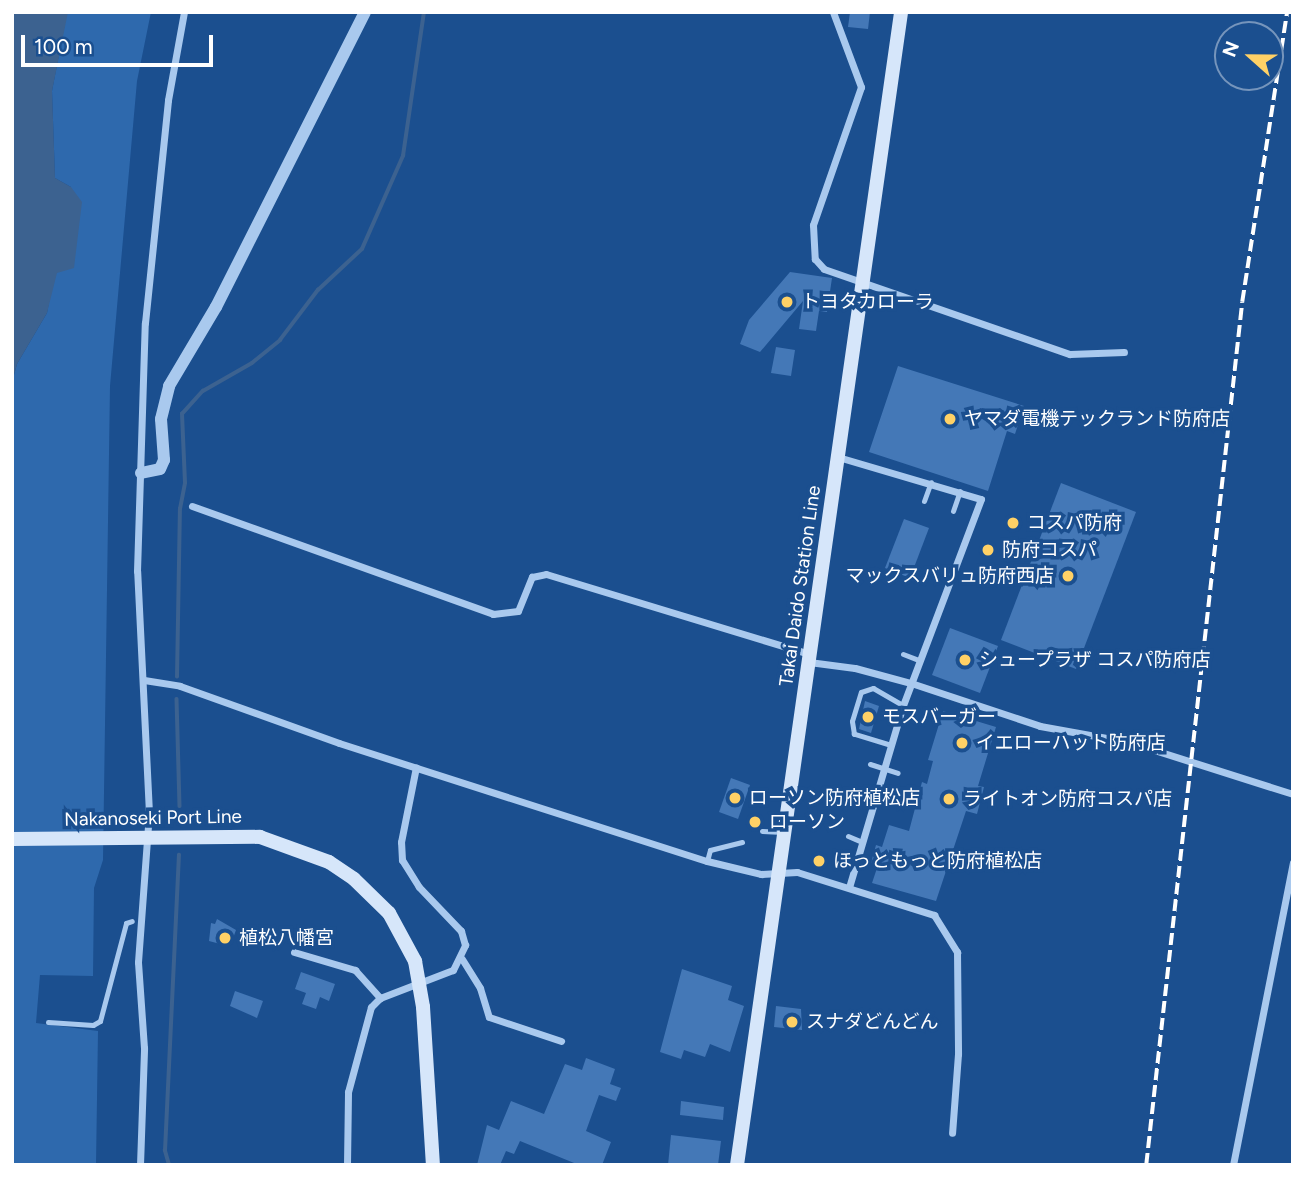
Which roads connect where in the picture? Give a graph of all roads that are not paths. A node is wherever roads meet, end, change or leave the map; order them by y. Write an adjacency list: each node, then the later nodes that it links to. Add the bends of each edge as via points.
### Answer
1 (184, 12): 8 (street, via 155,209 145,323)
2 (365, 12): 8 (street, via 216,307 169,386 161,419 164,460 160,469)
3 (833, 12): 5 (street, via 861,87 816,213 812,244 824,269)
4 (901, 12): 5 (main road, Takai Daido Station Line)
5 (863, 281): 6 (street, via 1070,354); 7 (main road, Takai Daido Station Line)
6 (1124, 352)
7 (837, 457): 9 (street); 15 (main road, Takai Daido Station Line)
8 (141, 473): 17 (street, via 138,596)
9 (931, 482): 10 (street); 11 (lane)
10 (960, 491): 13 (lane); 16 (street, via 981,499)
11 (924, 501)
12 (192, 506): 15 (street, via 493,614 518,611 532,577 546,574)
13 (953, 511)
14 (903, 654): 16 (lane)
15 (809, 658): 18 (street); 27 (main road, Takai Daido Station Line)
16 (919, 660): 18 (street)
17 (144, 680): 22 (street, via 180,687); 30 (street)
18 (911, 683): 19 (street); 25 (street, via 1040,726 1129,742)
19 (903, 705): 20 (street); 20 (lane, via 873,688 861,692 852,721 855,734)
20 (891, 745): 23 (street)
21 (870, 764): 23 (lane)
22 (416, 767): 35 (street); 42 (street, via 401,842 402,860 419,887 461,931 465,945)
23 (884, 768): 24 (lane); 34 (street)
24 (898, 774)
25 (1293, 794)
26 (767, 796): 27 (lane)
27 (789, 797): 29 (main road, Takai Daido Station Line)
28 (762, 831): 29 (lane)
29 (783, 832): 37 (main road, Takai Daido Station Line)
30 (148, 836): 32 (main road, Nakanoseki Port Line); 39 (street); 43 (main road, Nakanoseki Port Line, via 260,837 329,862 373,894 389,913 406,939)
31 (848, 836): 34 (lane)
32 (12, 839)
33 (742, 842): 35 (lane, via 710,850)
34 (862, 842): 38 (street)
35 (707, 861): 37 (street)
36 (1293, 863): 52 (street)
37 (778, 874): 38 (street, via 797,872); 51 (main road, Takai Daido Station Line)
38 (849, 887): 47 (street, via 934,915 957,952 958,1054)
39 (142, 916): 40 (street); 48 (street)
40 (132, 921): 45 (lane, via 126,923 100,1021 93,1025)
41 (294, 952): 44 (street, via 355,970)
42 (461, 959): 43 (street, via 453,970); 46 (street, via 480,988 489,1017)
43 (420, 984): 44 (street); 50 (main road, Nakanoseki Port Line)
44 (380, 998): 49 (street, via 363,1022 348,1092)
45 (48, 1022)
46 (561, 1041)
47 (951, 1133)
48 (140, 1165)
49 (348, 1165)
50 (433, 1165)
51 (737, 1165)
52 (1233, 1165)

